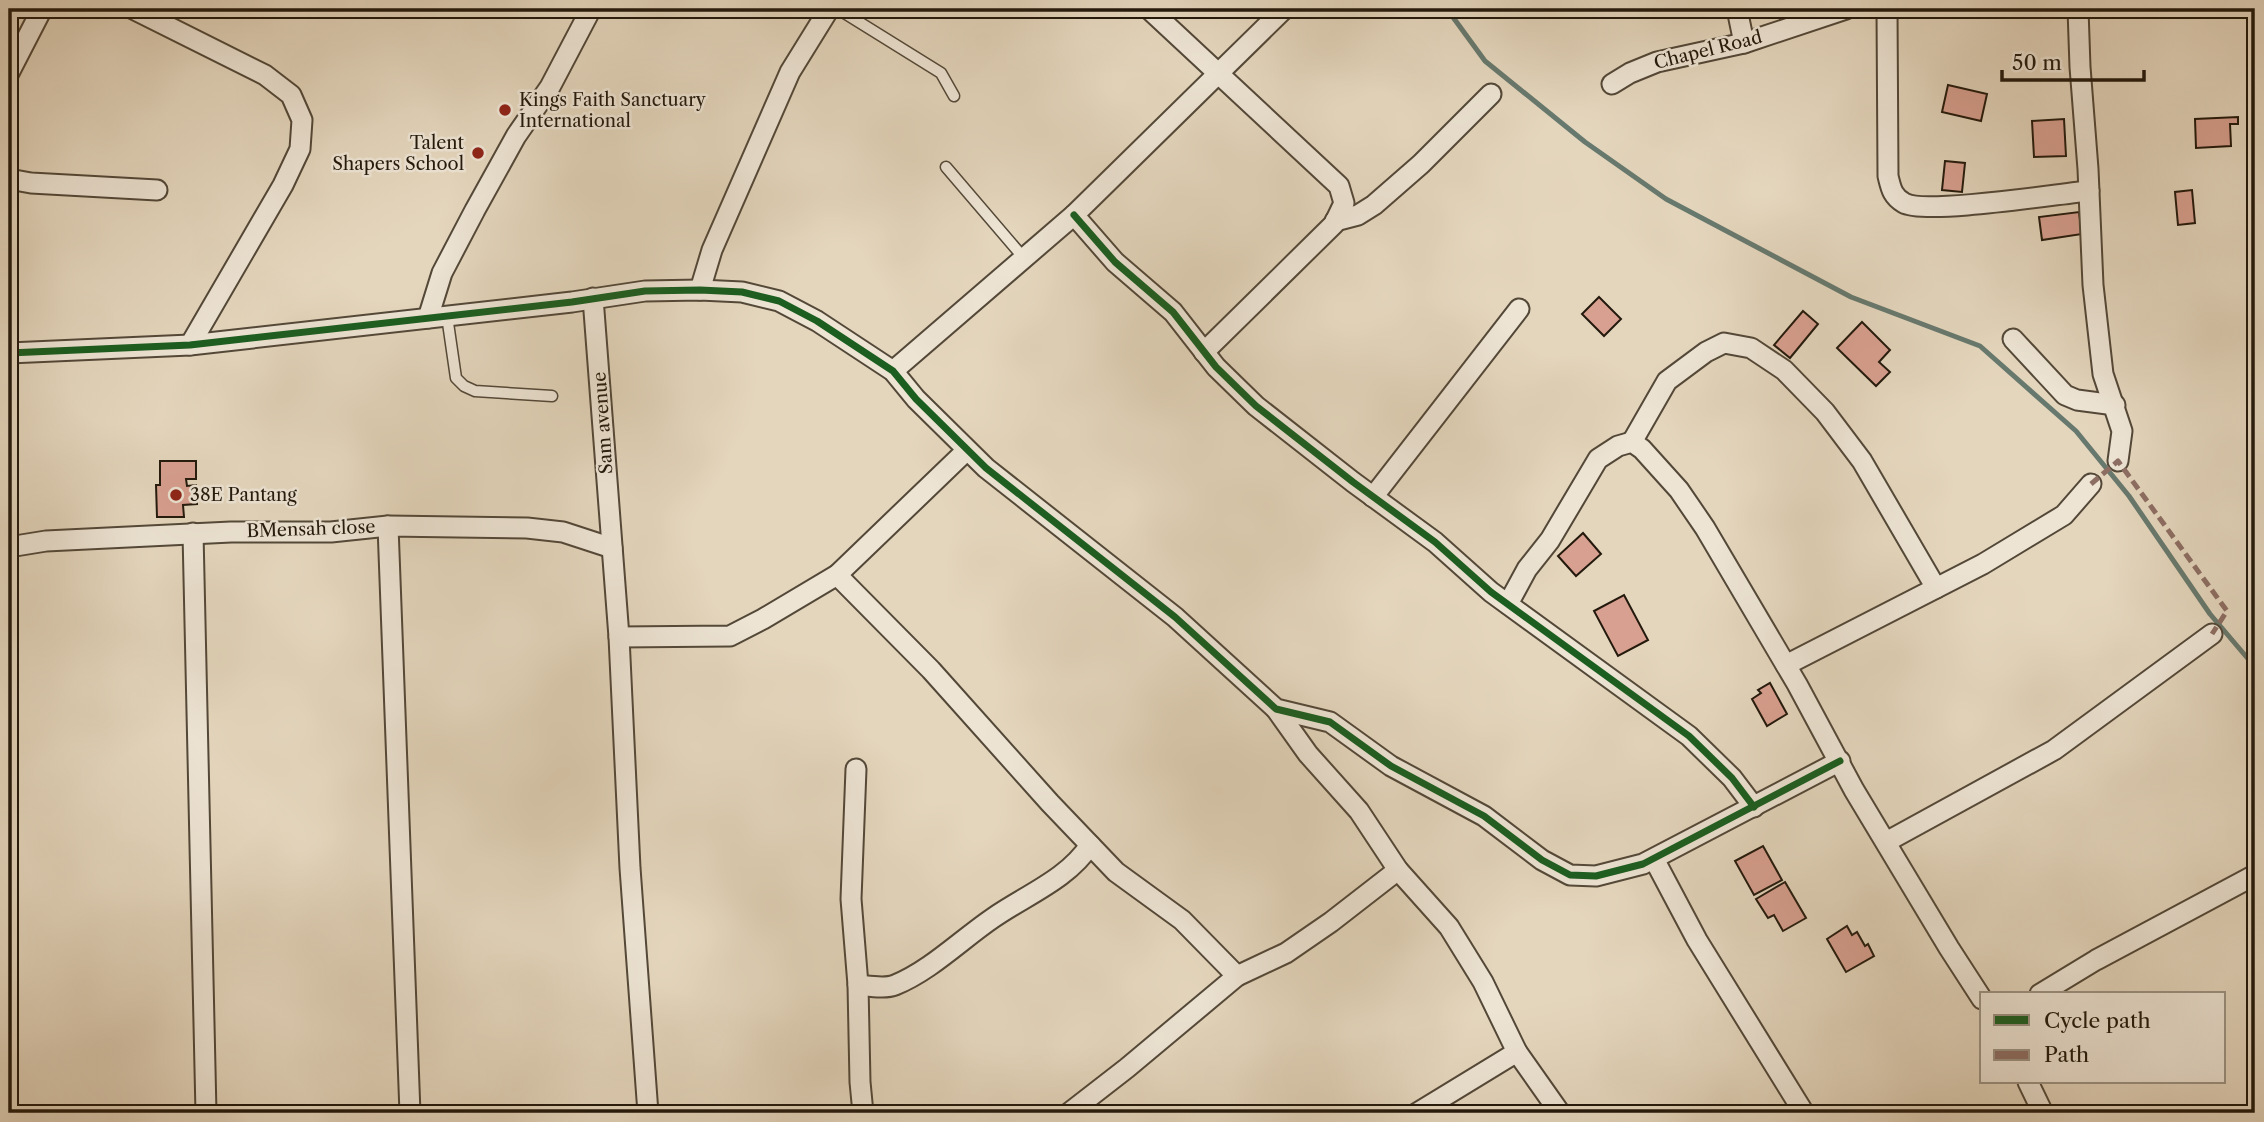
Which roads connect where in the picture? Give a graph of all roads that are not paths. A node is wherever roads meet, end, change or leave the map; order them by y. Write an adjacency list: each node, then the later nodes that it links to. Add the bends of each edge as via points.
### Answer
1 (42, 9): 14 (street)
2 (133, 9): 31 (street, via 265,75 290,96 302,120 300,149 283,185)
3 (568, 9): 12 (street)
4 (829, 9): 26 (street, via 790,72 712,250)
5 (838, 9): 18 (lane, via 941,73)
6 (1149, 9): 15 (street)
7 (1284, 9): 15 (street)
8 (1737, 9): 13 (street)
9 (1846, 9): 13 (street, Chapel Road)
10 (1887, 9): 22 (street, via 1892,195 1906,205 1935,207)
11 (2078, 9): 22 (street)
12 (588, 13): 29 (street, via 442,273)
13 (1744, 43): 16 (street, Chapel Road, via 1657,62)
14 (9, 73)
15 (1218, 74): 23 (street); 24 (street, via 1339,186 1344,203)
16 (1612, 83)
17 (1491, 94): 24 (street, via 1374,205)
18 (954, 96)
19 (946, 167): 25 (lane)
20 (9, 179): 21 (street)
21 (157, 190)
22 (2089, 191): 36 (street, via 2103,374)
23 (1074, 215): 25 (street); 32 (street, via 1115,262 1173,312)
24 (1335, 221): 32 (street)
25 (1023, 257): 34 (street)
26 (700, 290): 27 (street); 34 (street, via 741,292 779,301)
27 (593, 298): 29 (street); 45 (street, Sam avenue)
28 (1519, 309): 41 (street)
29 (437, 317): 31 (street); 35 (lane, via 456,378 464,386 475,391)
30 (2012, 339): 36 (street, via 2065,395)
31 (190, 345): 33 (street)
32 (1204, 352): 41 (street, via 1256,406)
33 (9, 353)
34 (893, 372): 38 (street)
35 (552, 396)
36 (2115, 405): 39 (street, via 2122,430)
37 (1632, 442): 47 (street, via 1667,381 1724,343 1751,348 1784,370 1825,412 1862,461); 48 (street, via 1598,459); 51 (street, via 1686,500)
38 (967, 450): 46 (street); 52 (street, via 1175,617)
39 (2118, 461)
40 (2091, 484): 47 (street, via 2064,515)
41 (1373, 497): 48 (street)
42 (388, 526): 43 (street, BMensah close, via 331,532); 45 (street, BMensah close, via 527,528 563,532); 68 (street)
43 (193, 533): 44 (street, BMensah close); 67 (street)
44 (9, 547)
45 (611, 548): 50 (street, Sam avenue)
46 (837, 575): 50 (street, via 730,636); 57 (street, via 931,670)
47 (1936, 588): 51 (street)
48 (1508, 604): 55 (street, via 1689,736)
49 (2211, 634): 56 (street, via 2054,750)
50 (619, 637): 69 (street, Sam avenue)
51 (1786, 665): 53 (street)
52 (1276, 709): 58 (street, via 1330,722 1391,766 1484,816 1570,875 1596,876); 59 (street, via 1308,754 1359,811)
53 (1840, 761): 55 (street); 56 (street)
54 (856, 769): 62 (street, via 851,899)
55 (1754, 807): 58 (street)
56 (1886, 842): 64 (street)
57 (1090, 845): 61 (street, via 1116,872 1182,920); 62 (street, via 1081,859 1048,885 994,917 913,976 891,986)
58 (1654, 859): 74 (street)
59 (1398, 870): 61 (street, via 1286,953); 65 (street, via 1450,927)
60 (2255, 875): 63 (street)
61 (1237, 976): 71 (street)
62 (858, 985): 70 (street)
63 (2043, 992)
64 (1980, 996)
65 (1517, 1052): 72 (street); 73 (street)
66 (2029, 1084): 75 (street)
67 (206, 1113)
68 (410, 1113)
69 (648, 1113)
70 (863, 1113)
71 (1069, 1113)
72 (1417, 1113)
73 (1560, 1113)
74 (1804, 1113)
75 (2043, 1113)

